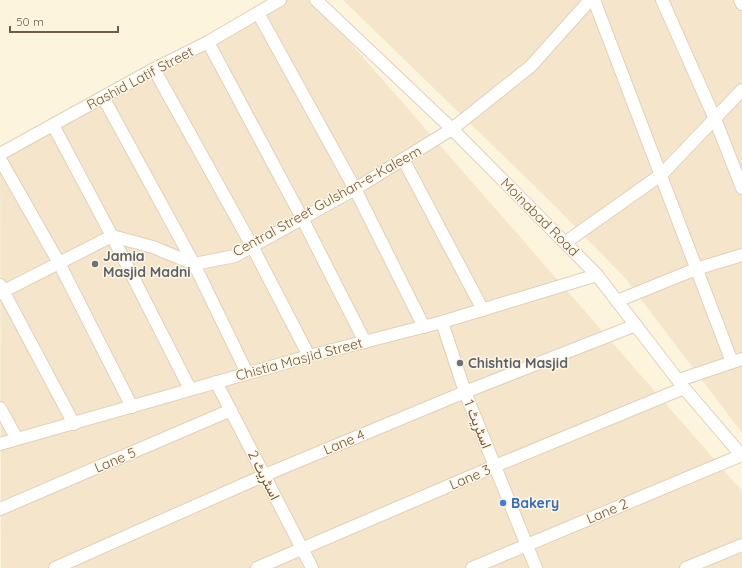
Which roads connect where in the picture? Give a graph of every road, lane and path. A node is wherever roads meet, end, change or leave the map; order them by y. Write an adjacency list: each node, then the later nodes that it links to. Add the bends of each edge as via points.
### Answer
1 (280, 0): 9 (street, Rashid Latif Street)
2 (316, 0): 16 (street, Moinabad Road)
3 (590, 0): 8 (street, Central Street Gulshan-e-Kaleem)
4 (594, 0): 20 (street)
5 (662, 0): 14 (street)
6 (740, 0): 7 (street)
7 (742, 4)
8 (579, 5): 16 (street, Central Street Gulshan-e-Kaleem, via 531,66)
9 (258, 13): 10 (street, Rashid Latif Street); 21 (street)
10 (208, 42): 11 (street, Rashid Latif Street); 23 (street)
11 (154, 69): 13 (street, Rashid Latif Street); 26 (street)
12 (742, 90): 14 (street)
13 (103, 97): 15 (street, Rashid Latif Street); 29 (street)
14 (715, 119): 20 (street); 22 (street)
15 (53, 125): 17 (street, Rashid Latif Street); 24 (street)
16 (452, 130): 19 (street, Central Street Gulshan-e-Kaleem); 25 (street, Moinabad Road)
17 (0, 154)
18 (0, 159): 28 (street)
19 (403, 159): 21 (street, Central Street Gulshan-e-Kaleem); 34 (street)
20 (662, 174): 25 (street); 30 (street)
21 (355, 188): 23 (street, Central Street Gulshan-e-Kaleem); 37 (street)
22 (742, 188)
23 (302, 218): 26 (street, Central Street Gulshan-e-Kaleem); 38 (street)
24 (112, 236): 28 (street); 29 (street, via 153,247); 44 (street)
25 (566, 242): 31 (street, Moinabad Road)
26 (252, 246): 29 (street, Central Street Gulshan-e-Kaleem, via 235,256); 39 (street)
27 (742, 255): 30 (street)
28 (59, 263): 32 (street); 46 (street)
29 (194, 264): 41 (street)
30 (696, 269): 33 (street); 40 (street)
31 (597, 275): 33 (street, Moinabad Road); 34 (street, Chistia Masjid Street)
32 (1, 290): 49 (street)
33 (617, 301): 36 (street, Moinabad Road)
34 (483, 310): 35 (street, Chistia Masjid Street)
35 (442, 322): 37 (street, Chistia Masjid Street); 45 (street, اسٹریٹ 1)
36 (636, 325): 43 (street, Moinabad Road); 45 (street, Lane 4)
37 (424, 327): 38 (street, Chistia Masjid Street)
38 (364, 342): 39 (street, Chistia Masjid Street)
39 (309, 356): 41 (street, Chistia Masjid Street)
40 (737, 361): 43 (street, Lane 3)
41 (247, 373): 42 (street, Chistia Masjid Street)
42 (216, 382): 44 (street, Chistia Masjid Street); 48 (street, اسٹریٹ 2)
43 (681, 384): 52 (street, Moinabad Road); 53 (street, Lane 3)
44 (190, 389): 46 (street, Chistia Masjid Street)
45 (465, 392): 53 (street, اسٹریٹ 1); 54 (street, Lane 4)
46 (132, 407): 49 (street, Chistia Masjid Street)
47 (0, 408): 50 (street)
48 (231, 410): 54 (street, اسٹریٹ 2); 55 (street, Lane 5)
49 (74, 424): 50 (street, Chistia Masjid Street)
50 (17, 439): 51 (street, Chistia Masjid Street)
51 (0, 444)
52 (742, 455): 56 (street, Lane 2)
53 (495, 466): 56 (street, اسٹریٹ 1); 58 (street, Lane 3)
54 (265, 475): 58 (street, اسٹریٹ 2); 59 (street, Lane 4)
55 (0, 509)
56 (527, 545): 62 (street, Lane 2); 63 (street, اسٹریٹ 1)
57 (742, 545): 64 (street)
58 (302, 549): 60 (street, Lane 3); 61 (street, اسٹریٹ 2)
59 (55, 568)
60 (257, 568)
61 (312, 568)
62 (472, 568)
63 (536, 568)
64 (686, 568)

